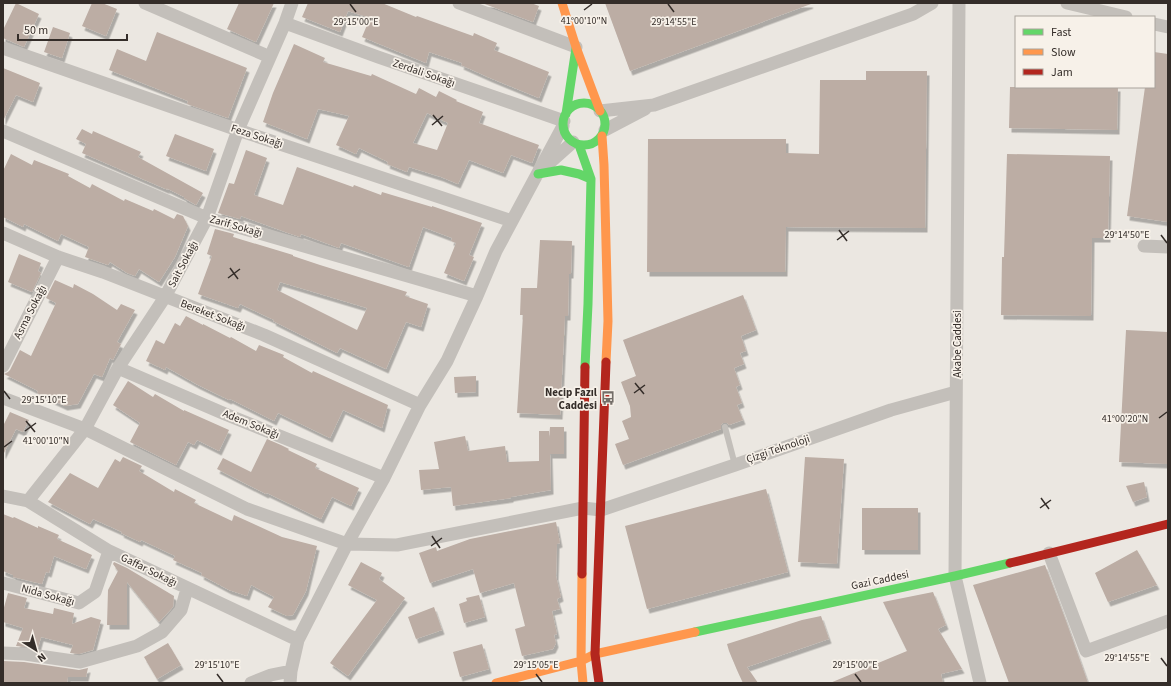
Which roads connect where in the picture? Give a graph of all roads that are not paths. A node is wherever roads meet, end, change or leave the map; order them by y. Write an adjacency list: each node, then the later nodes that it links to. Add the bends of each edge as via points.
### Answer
1 (145, 3): 14 (street)
2 (292, 3): 9 (street, Sait Sokağı)
3 (459, 3): 12 (street)
4 (562, 3): 12 (street)
5 (932, 3): 15 (street, via 912,14)
6 (959, 3): 34 (street, Akabe Caddesi)
7 (1067, 3): 8 (street)
8 (1122, 16)
9 (285, 23): 14 (street, Sait Sokağı); 17 (street, Zerdali Sokağı)
10 (1155, 24): 11 (street)
11 (1168, 27)
12 (576, 47): 16 (street); 17 (street)
13 (3, 48): 18 (street, Feza Sokağı)
14 (270, 57): 18 (street, Sait Sokağı)
15 (654, 105): 16 (street); 20 (street)
16 (600, 111): 17 (street, via 589,104 576,105 570,109); 20 (street, via 605,124)
17 (564, 120): 21 (street, via 568,138); 22 (street)
18 (238, 130): 24 (street, Sait Sokağı); 25 (street, Feza Sokağı)
19 (3, 131): 24 (street, Zarif Sokağı)
20 (603, 133): 21 (street, via 592,144); 44 (street, via 608,321)
21 (576, 143): 22 (street); 23 (street)
22 (538, 174): 23 (street, via 561,170); 25 (street)
23 (591, 179): 43 (street)
24 (207, 218): 30 (street, Zarif Sokağı); 31 (street, Sait Sokağı)
25 (512, 221): 30 (street)
26 (3, 233): 29 (street, Bereket Sokağı)
27 (1144, 246): 28 (street)
28 (1168, 247)
29 (58, 257): 31 (street, Bereket Sokağı); 32 (street, Asma Sokağı)
30 (477, 296): 36 (street, via 447,361)
31 (165, 297): 33 (street, Sait Sokağı); 36 (street, Bereket Sokağı, via 264,335)
32 (3, 366)
33 (118, 368): 38 (street, Sait Sokağı); 40 (street, Adem Sokağı)
34 (956, 392): 39 (street, Çizgi Teknoloji, via 891,410); 49 (street, Akabe Caddesi)
35 (3, 398): 38 (street)
36 (420, 405): 40 (street)
37 (725, 427): 39 (lane)
38 (85, 429): 42 (street, Sait Sokağı); 46 (street, via 247,509)
39 (735, 465): 44 (street, Çizgi Teknoloji)
40 (384, 478): 46 (street)
41 (3, 496): 42 (street, Gaffar Sokağı)
42 (28, 501): 47 (street, Gaffar Sokağı)
43 (583, 508): 44 (street); 46 (street, via 397,545); 56 (street)
44 (601, 510): 55 (street)
45 (1168, 524): 48 (street, Gazi Caddesi)
46 (347, 544): 53 (street)
47 (109, 551): 50 (street, Nida Sokağı, via 95,592 80,603); 51 (street, Gaffar Sokağı)
48 (1049, 553): 49 (street, Gazi Caddesi); 52 (street, via 1086,651)
49 (955, 576): 55 (street, Gazi Caddesi); 62 (street, Akabe Caddesi)
50 (3, 583)
51 (187, 589): 53 (street, Gaffar Sokağı); 54 (street, via 181,610 162,632 137,646 80,662)
52 (1168, 621)
53 (298, 640): 57 (street)
54 (3, 653)
55 (595, 654): 56 (street, Gazi Caddesi); 61 (street)
56 (581, 661): 59 (street, Gazi Caddesi); 60 (street)
57 (290, 677): 58 (street, via 271,675)
58 (251, 683)
59 (496, 683)
60 (583, 683)
61 (599, 683)
62 (980, 683)

